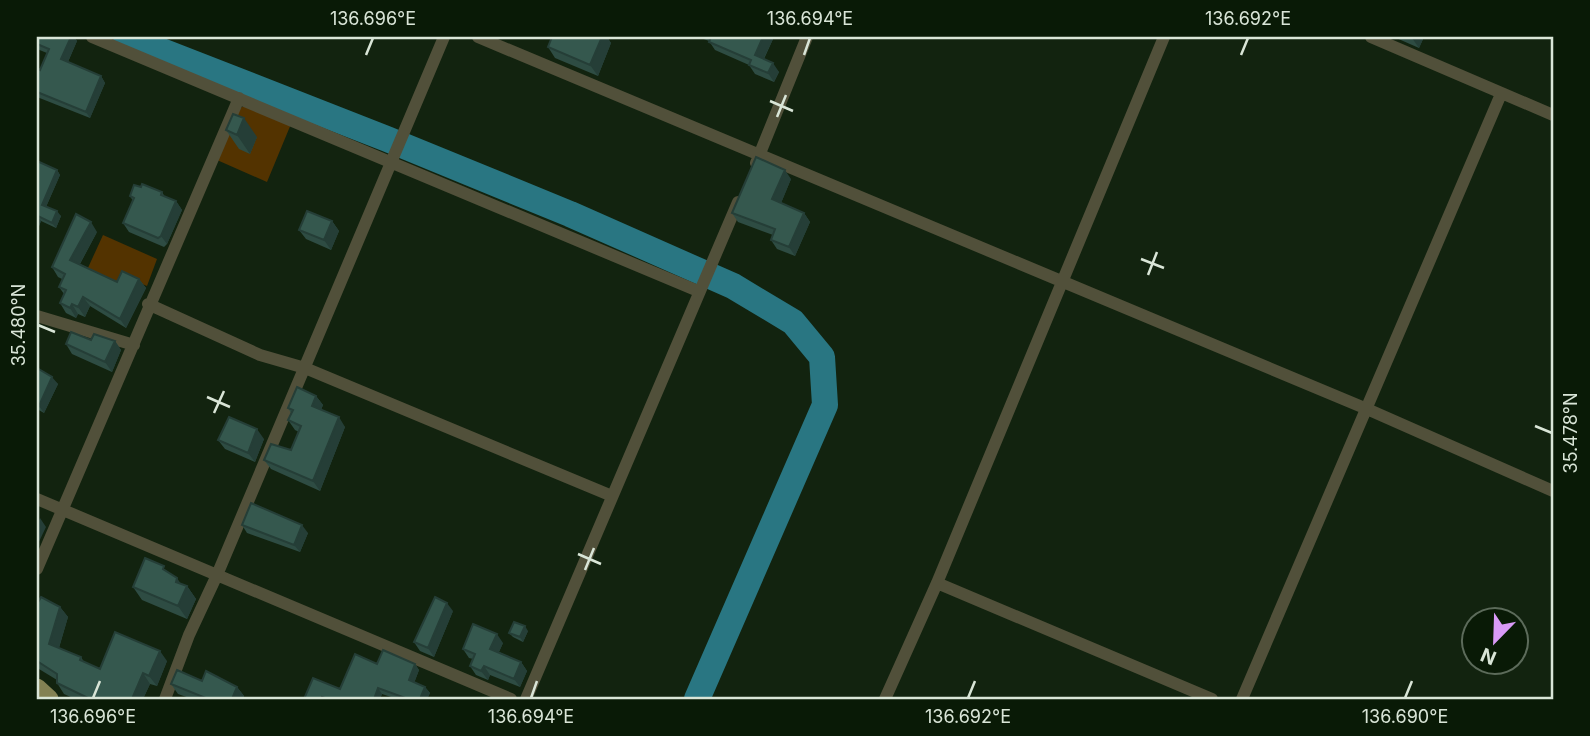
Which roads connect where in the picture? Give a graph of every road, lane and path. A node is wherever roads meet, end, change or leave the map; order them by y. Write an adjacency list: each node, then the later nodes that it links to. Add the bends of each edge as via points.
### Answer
1 (92, 37): 8 (street)
2 (444, 37): 11 (street)
3 (478, 37): 10 (street)
4 (807, 37): 10 (street)
5 (1164, 37): 12 (street)
6 (1371, 37): 7 (street)
7 (1501, 94): 9 (street); 18 (street)
8 (239, 98): 11 (street); 14 (street)
9 (1553, 116)
10 (759, 155): 12 (street); 13 (street)
11 (393, 160): 13 (street); 17 (street)
12 (1064, 282): 18 (street); 25 (street)
13 (700, 288): 20 (street)
14 (148, 304): 16 (street); 17 (street, via 260,355)
15 (37, 316): 16 (street)
16 (134, 345): 22 (street)
17 (305, 368): 20 (street); 24 (street)
18 (1367, 409): 19 (street); 33 (street)
19 (1553, 491)
20 (612, 496): 30 (street)
21 (37, 499): 22 (street)
22 (63, 510): 23 (street); 24 (street)
23 (37, 569)
24 (217, 576): 28 (street); 29 (street)
25 (937, 583): 31 (street); 32 (street)
26 (37, 688): 27 (main road)
27 (49, 699)
28 (165, 699)
29 (511, 699)
30 (526, 699)
31 (885, 699)
32 (1212, 699)
33 (1242, 699)

